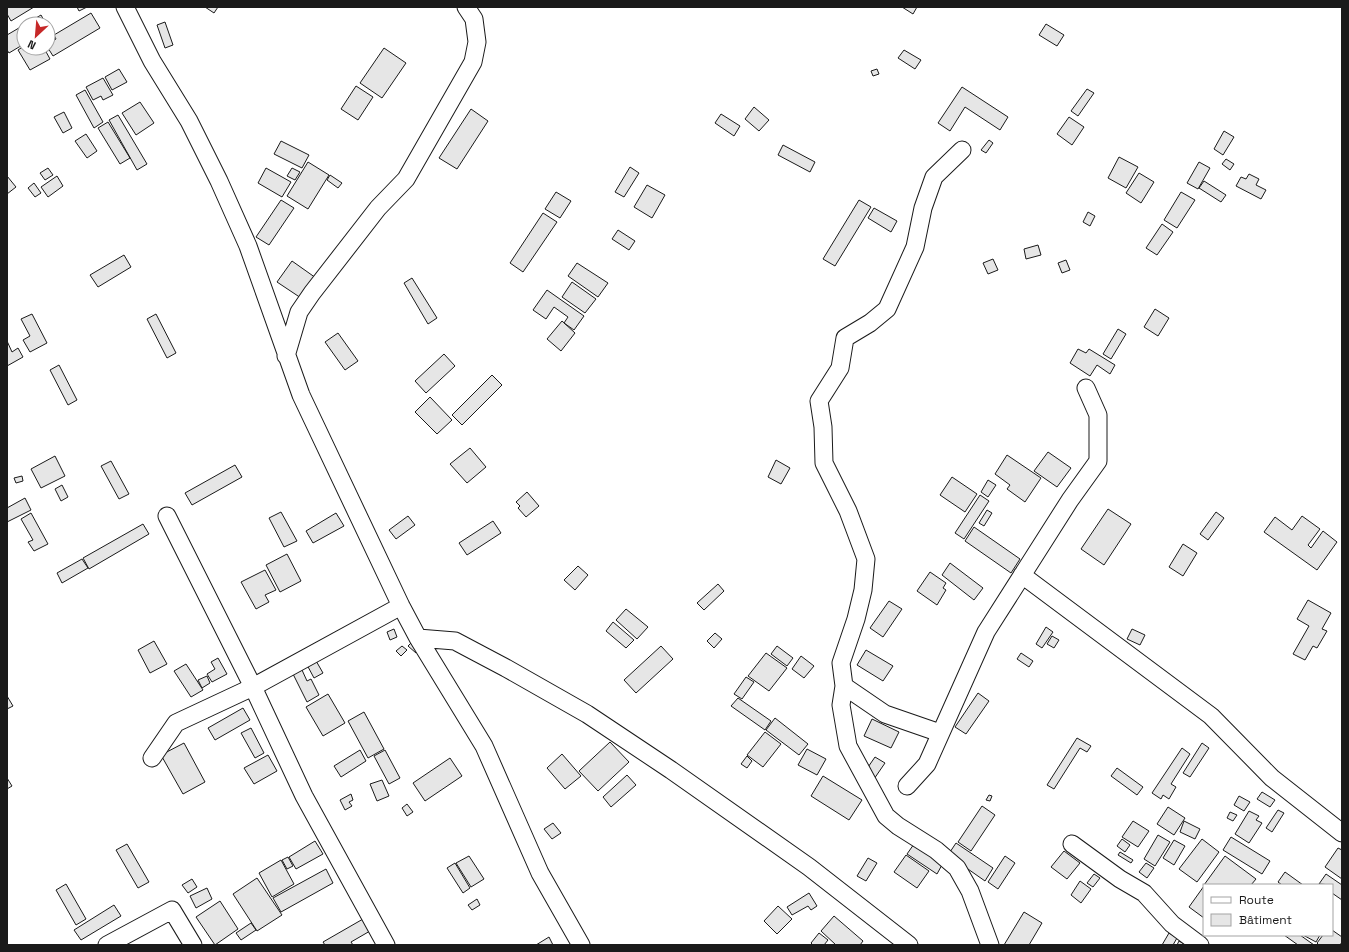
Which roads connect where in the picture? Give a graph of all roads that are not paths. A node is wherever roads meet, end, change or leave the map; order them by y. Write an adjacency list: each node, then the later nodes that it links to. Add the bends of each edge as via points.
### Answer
1 (466, 7): 4 (street, via 474,18 477,42 473,62 406,179 378,208 304,305)
2 (132, 11): 4 (street, via 152,61 189,121 219,180 248,246)
3 (962, 150): 10 (street, via 934,177 923,208 915,247 887,309 845,338 840,368 819,401 824,463 848,511 866,559 863,590 841,663)
4 (286, 356): 8 (street, via 301,395)
5 (1086, 388): 7 (street, via 1098,415 1098,461)
6 (168, 516): 11 (street)
7 (1022, 575): 12 (street, via 986,632); 15 (street, via 1211,716 1272,778)
8 (401, 606): 9 (street); 11 (street)
9 (418, 638): 20 (street, via 484,746 540,873); 21 (street, via 455,641 587,714 803,862)
10 (844, 686): 12 (street, via 885,714); 22 (street, via 841,705 848,746 886,816 958,868 970,891)
11 (253, 688): 13 (street, via 176,723); 19 (street, via 304,796)
12 (940, 733): 14 (street, via 927,764)
13 (152, 758)
14 (907, 786)
15 (1342, 833)
16 (1072, 844): 23 (street, via 1144,893 1172,924)
17 (107, 945): 18 (street, via 172,910)
18 (193, 945)
19 (386, 945)
20 (581, 945)
21 (909, 945)
22 (990, 945)
23 (1200, 945)

